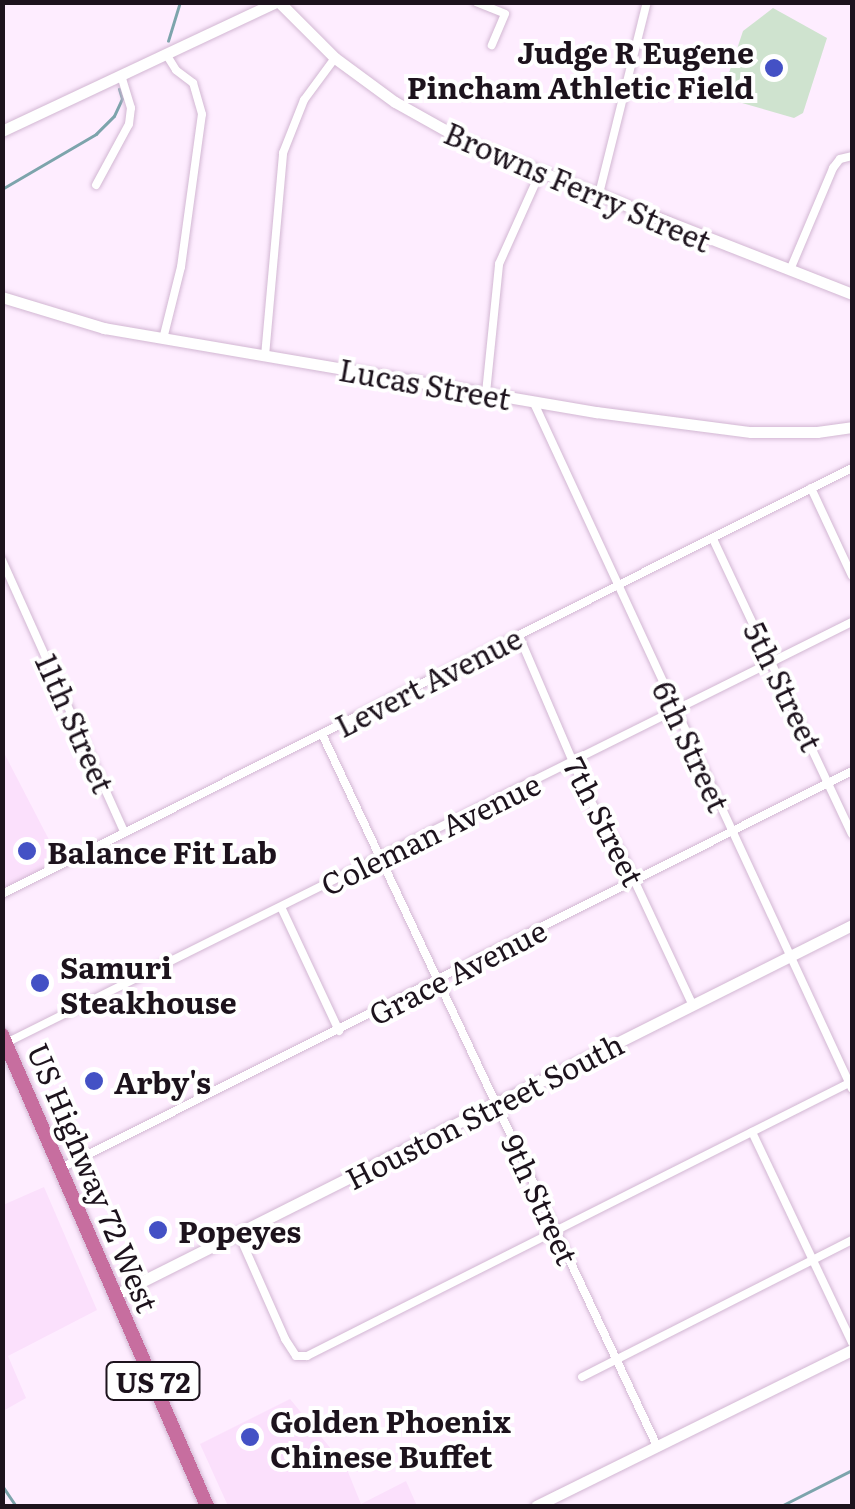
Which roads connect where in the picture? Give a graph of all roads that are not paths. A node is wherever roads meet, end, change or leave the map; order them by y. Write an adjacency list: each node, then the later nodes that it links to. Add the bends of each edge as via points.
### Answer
1 (278, 2): 5 (street); 6 (street, Browns Ferry Street)
2 (476, 2): 4 (street, via 505,14)
3 (647, 2): 12 (street)
4 (492, 45)
5 (166, 54): 7 (street); 16 (street, via 198,92 202,114 181,267)
6 (335, 58): 10 (street, Browns Ferry Street, via 433,125); 17 (street, via 304,100 283,154)
7 (121, 74): 8 (street); 11 (street, via 129,124)
8 (2, 131)
9 (852, 156): 13 (street, via 832,168)
10 (538, 174): 12 (street, Browns Ferry Street); 18 (street, via 499,264)
11 (96, 185)
12 (598, 198): 13 (street, Browns Ferry Street)
13 (790, 270): 14 (street, Browns Ferry Street)
14 (852, 294)
15 (2, 297): 16 (street, Lucas Street)
16 (163, 339): 17 (street, Lucas Street)
17 (265, 356): 18 (street, Lucas Street)
18 (486, 392): 19 (street, Lucas Street)
19 (533, 401): 20 (street, Lucas Street, via 751,432); 26 (street, 6th Street)
20 (852, 427)
21 (852, 468): 22 (street, Levert Avenue)
22 (811, 488): 23 (street, Levert Avenue); 25 (street)
23 (713, 539): 26 (street, Levert Avenue); 29 (street, 5th Street)
24 (2, 560): 36 (street, 11th Street)
25 (852, 576)
26 (618, 587): 28 (street, Levert Avenue); 30 (street, 6th Street)
27 (852, 622): 29 (street, Coleman Avenue)
28 (519, 636): 31 (street, Levert Avenue); 32 (street, 7th Street)
29 (772, 662): 30 (street, Coleman Avenue); 34 (street, 5th Street)
30 (675, 710): 32 (street, Coleman Avenue); 35 (street, 6th Street)
31 (322, 734): 36 (street, Levert Avenue); 38 (street, 9th Street)
32 (574, 761): 38 (street, Coleman Avenue); 39 (street, 7th Street)
33 (852, 771): 34 (street, Grace Avenue)
34 (830, 782): 35 (street, Grace Avenue); 37 (street, 5th Street)
35 (732, 831): 39 (street, Grace Avenue); 43 (street, 6th Street)
36 (124, 832): 40 (street, Levert Avenue)
37 (852, 834)
38 (380, 857): 41 (street, Coleman Avenue); 44 (street, 9th Street)
39 (636, 881): 44 (street, Grace Avenue); 45 (street, 7th Street)
40 (2, 894)
41 (282, 907): 46 (street); 47 (street, Coleman Avenue)
42 (852, 925): 43 (street, Houston Street South)
43 (792, 956): 45 (street, Houston Street South); 48 (street, 6th Street)
44 (438, 981): 46 (street, Grace Avenue); 49 (street, 9th Street)
45 (693, 1006): 49 (street, Houston Street South)
46 (339, 1031): 51 (street, Grace Avenue)
47 (4, 1039): 51 (highway, US Highway 72 West / US 72)
48 (851, 1086): 50 (street)
49 (496, 1104): 52 (street, 9th Street); 53 (street, Houston Street South)
50 (752, 1132): 52 (street); 55 (street)
51 (61, 1168): 56 (highway, US Highway 72 West / US 72)
52 (556, 1231): 53 (street, via 307,1356 296,1356 285,1339); 58 (street, 9th Street)
53 (240, 1234): 56 (street, Houston Street South)
54 (852, 1240): 55 (street)
55 (811, 1260): 57 (street); 58 (street)
56 (115, 1295): 61 (highway, US Highway 72 West / US 72)
57 (852, 1347): 60 (street)
58 (616, 1357): 59 (street); 60 (street, 9th Street)
59 (582, 1377)
60 (657, 1446): 62 (street)
61 (206, 1506)
62 (536, 1506)

